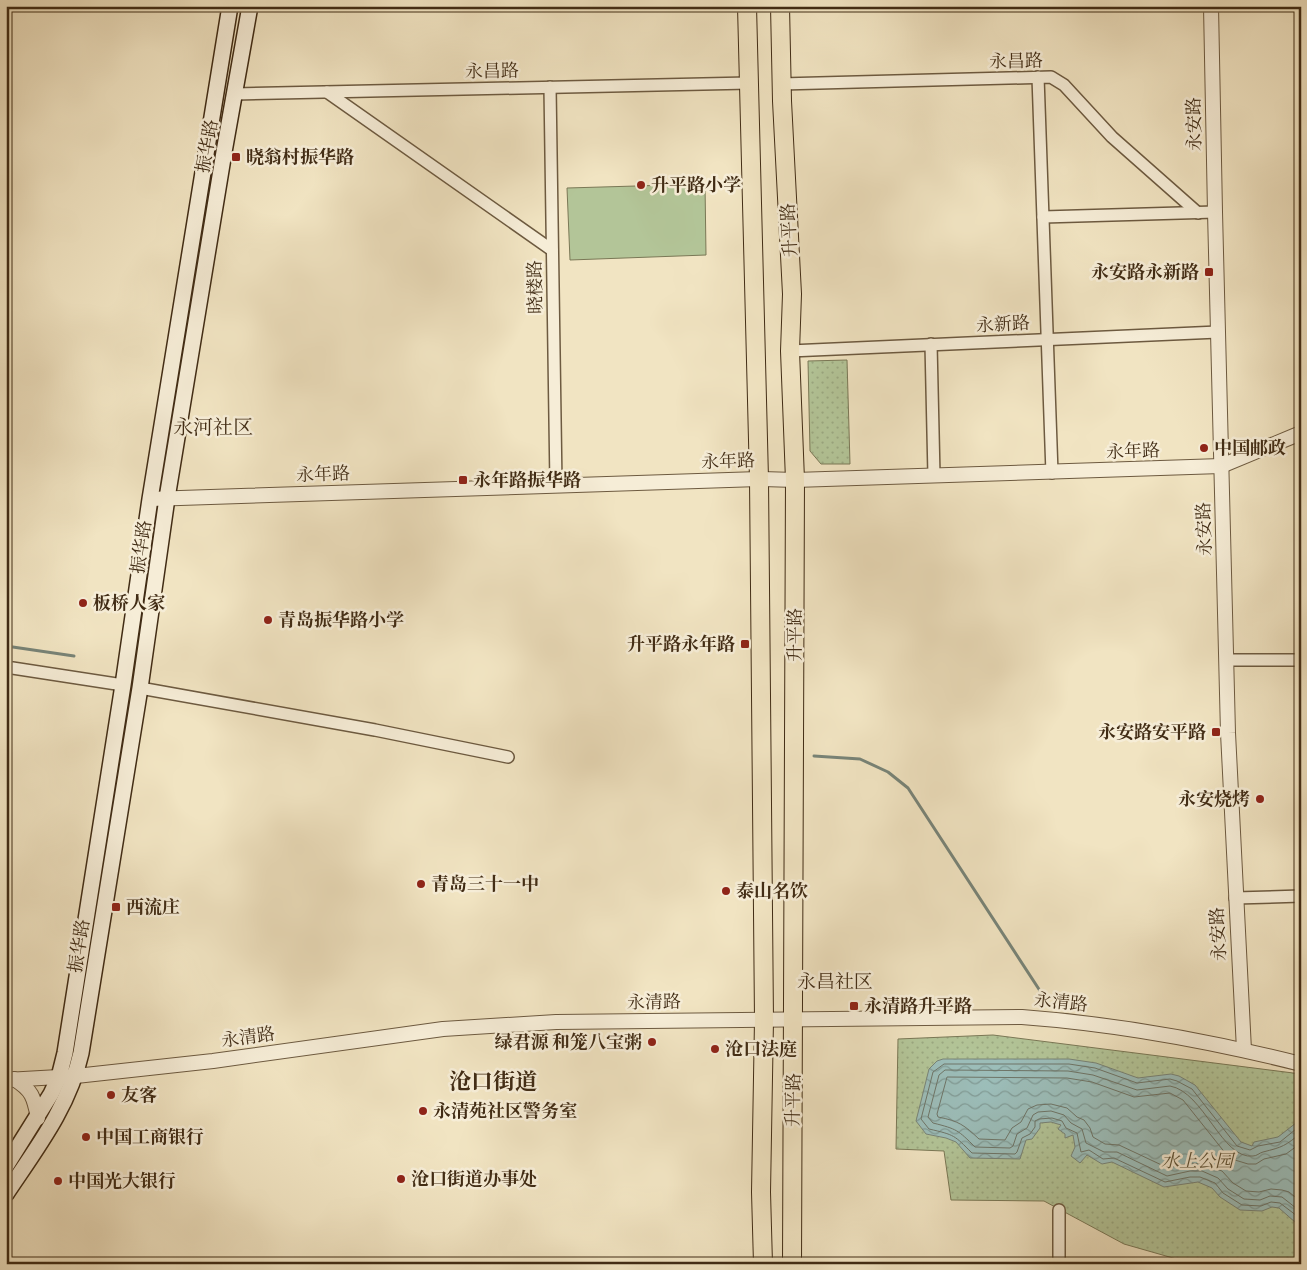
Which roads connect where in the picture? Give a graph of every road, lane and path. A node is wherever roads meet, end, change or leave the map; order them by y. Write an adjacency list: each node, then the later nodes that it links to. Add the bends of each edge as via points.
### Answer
1 (230, 6): 27 (main road, 振华路)
2 (250, 6): 11 (main road, 振华路)
3 (747, 6): 7 (main road, 升平路)
4 (780, 6): 8 (main road, 升平路)
5 (1212, 6): 12 (street, 永安路)
6 (1038, 77): 8 (street, 永昌路); 13 (street, 永昌路, via 1051,77 1064,85 1112,137); 14 (street)
7 (749, 83): 9 (street, 永昌路); 24 (main road, 升平路)
8 (782, 84): 19 (main road, 升平路, via 792,294)
9 (550, 87): 10 (street, 永昌路); 15 (street, 晓楼路)
10 (327, 92): 11 (street, 永昌路); 15 (street)
11 (235, 94): 28 (main road, 振华路)
12 (1215, 212): 13 (street); 16 (street, 永安路)
13 (1198, 213): 14 (street)
14 (1043, 217): 17 (street)
15 (552, 250): 26 (street, 晓楼路)
16 (1218, 332): 17 (street, 永新路); 21 (street, 永安路)
17 (1047, 339): 18 (street, 永新路); 22 (street)
18 (931, 344): 19 (street, 永新路); 23 (street)
19 (790, 351): 25 (main road, 升平路)
20 (1301, 433): 21 (street, 永年路)
21 (1221, 466): 22 (street, 永年路); 29 (street, 永安路)
22 (1052, 473): 23 (street, 永年路)
23 (934, 476): 25 (street, 永年路)
24 (759, 479): 25 (street, 永年路); 26 (street, 永年路); 37 (main road, 升平路)
25 (795, 480): 38 (main road, 升平路)
26 (556, 485): 28 (street, 永年路)
27 (150, 498): 28 (street, 永年路); 32 (main road, 振华路)
28 (167, 498): 33 (main road, 振华路)
29 (1226, 660): 30 (street); 36 (street, 永安路)
30 (1301, 660)
31 (6, 667): 32 (street)
32 (123, 685): 42 (main road, 振华路)
33 (140, 688): 34 (street); 41 (main road, 振华路)
34 (508, 757)
35 (1301, 896): 36 (street)
36 (1235, 898): 39 (street, 永安路)
37 (764, 1020): 38 (street, 永清路); 41 (street, 永清路, via 556,1022 443,1029 213,1061); 48 (main road, 升平路)
38 (794, 1020): 39 (street, 永清路, via 1022,1017 1076,1021); 49 (main road, 升平路)
39 (1244, 1050): 40 (street, 永清路)
40 (1301, 1064)
41 (76, 1076): 42 (street, 永清路); 46 (main road, 振华路, via 44,1138)
42 (59, 1077): 43 (street, 永清路); 44 (main road, 振华路)
43 (10, 1080): 44 (street, via 30,1091)
44 (38, 1118): 45 (main road, 振华路)
45 (6, 1166)
46 (6, 1194)
47 (1059, 1210): 50 (street)
48 (763, 1264)
49 (792, 1264)
50 (1059, 1264)

